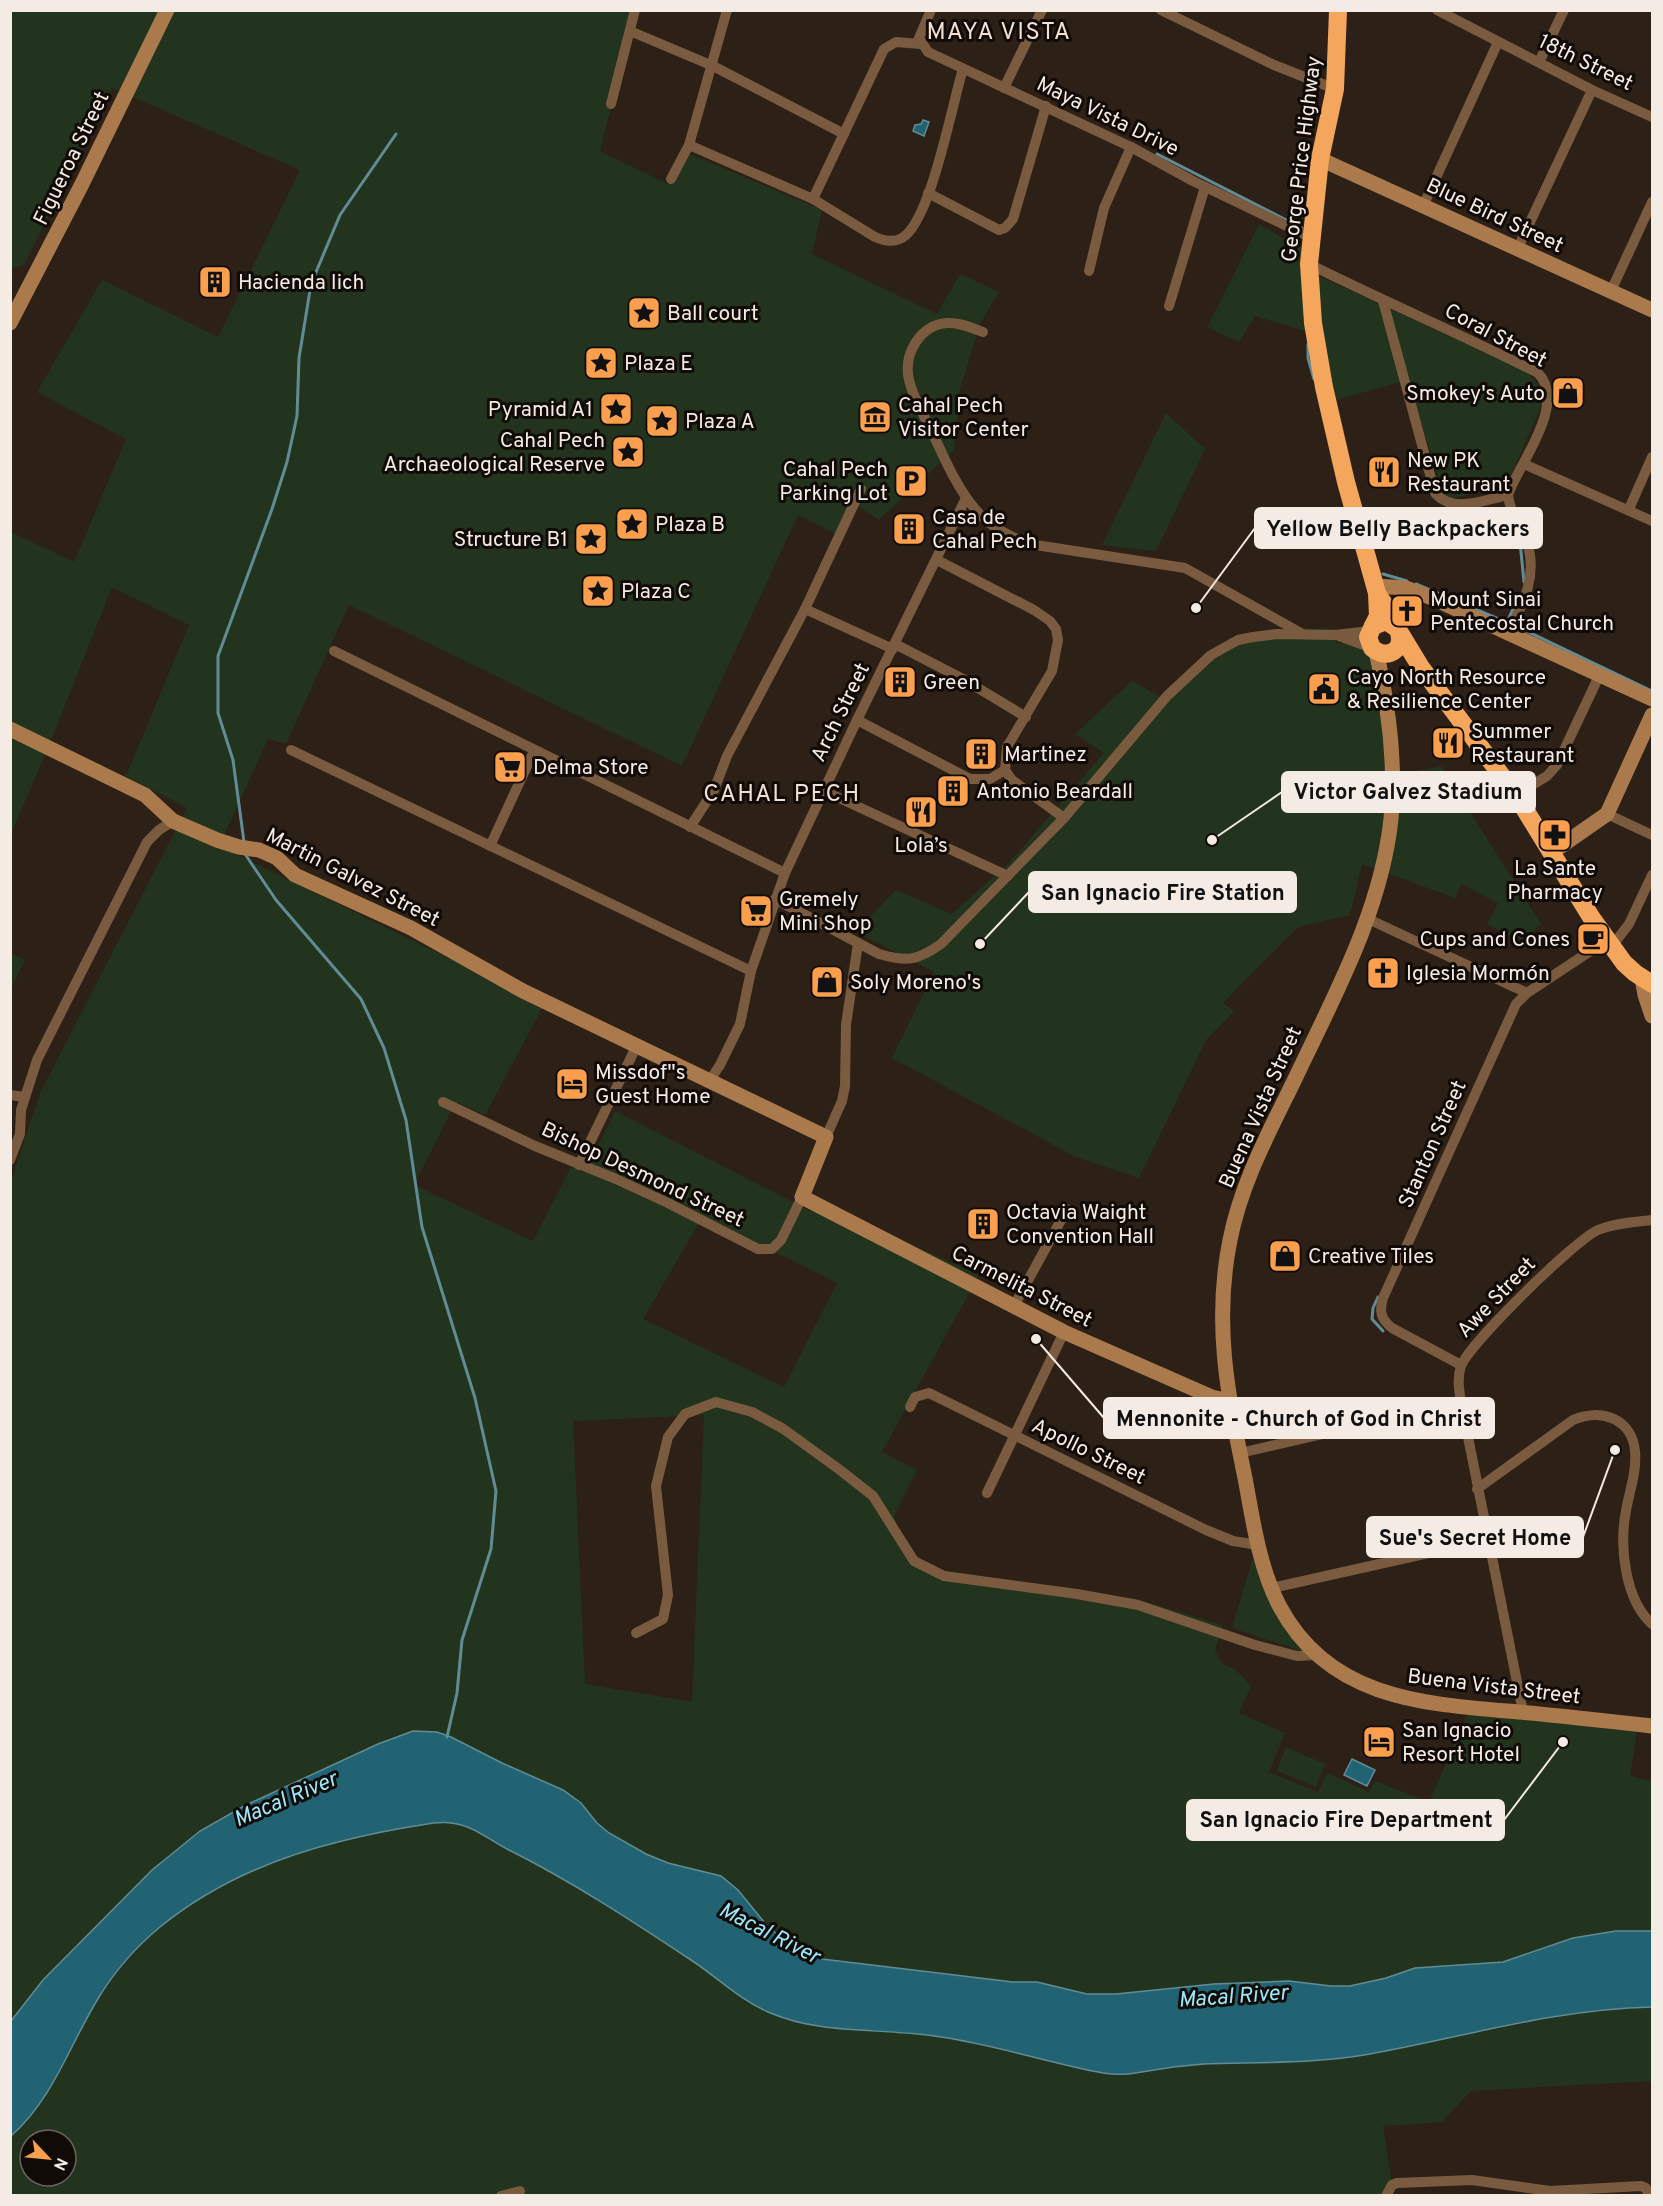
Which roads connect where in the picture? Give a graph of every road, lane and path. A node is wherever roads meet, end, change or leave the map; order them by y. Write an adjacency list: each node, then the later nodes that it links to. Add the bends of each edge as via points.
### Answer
1 (167, 10): 40 (street, Figueroa Street)
2 (636, 10): 10 (street)
3 (727, 10): 14 (street)
4 (931, 10): 12 (street, via 920,33)
5 (1042, 10): 16 (street)
6 (1161, 10): 17 (street, via 1274,65)
7 (1338, 10): 17 (highway, George Price Highway)
8 (1437, 10): 11 (street, 18th Street)
9 (1564, 10): 13 (street)
10 (630, 31): 14 (street); 19 (street)
11 (1498, 42): 13 (street, 18th Street); 31 (street)
12 (921, 44): 15 (street, Maya Vista Drive, via 928,52); 22 (street, via 896,42 884,49)
13 (1539, 62): 18 (street, 18th Street)
14 (713, 66): 22 (street); 23 (street)
15 (963, 69): 16 (street, Maya Vista Drive); 28 (street)
16 (1004, 88): 20 (street, Maya Vista Drive)
17 (1335, 89): 25 (highway, George Price Highway)
18 (1592, 90): 21 (street, 18th Street); 33 (street)
19 (611, 104)
20 (1046, 106): 24 (street, Maya Vista Drive); 28 (street, via 1013,219 1005,228 999,230)
21 (1653, 117)
22 (844, 134): 29 (street)
23 (689, 145): 26 (street); 29 (street)
24 (1131, 147): 27 (street, Maya Vista Drive); 35 (street, via 1104,208)
25 (1320, 159): 31 (street, Blue Bird Street); 32 (highway, George Price Highway)
26 (671, 179)
27 (1205, 187): 32 (street, Maya Vista Drive); 38 (street)
28 (928, 194): 29 (street, via 909,232 893,241 875,237)
29 (813, 200)
30 (1653, 202): 36 (street)
31 (1424, 204): 33 (street, Blue Bird Street)
32 (1312, 238): 34 (highway, George Price Highway)
33 (1517, 250): 36 (street, Blue Bird Street)
34 (1309, 264): 37 (street, Coral Street); 50 (highway, George Price Highway, via 1313,323 1324,387)
35 (1089, 271)
36 (1611, 291): 39 (street, Blue Bird Street)
37 (1383, 301): 43 (street, Coral Street, via 1488,348 1545,380 1547,407); 45 (street, via 1435,493 1440,500 1460,505)
38 (1169, 306)
39 (1653, 310)
40 (10, 323)
41 (982, 332): 46 (street, via 961,324 936,325 915,342 908,365 915,397)
42 (1653, 457): 47 (street)
43 (1524, 464): 45 (street, Coral Street); 47 (street)
44 (861, 489): 51 (street)
45 (1508, 495): 53 (street, via 1527,544 1530,574 1527,596)
46 (966, 498): 49 (street, Arch Street); 54 (street, via 992,525 1029,544 1185,568)
47 (1629, 509): 48 (street)
48 (1653, 521)
49 (937, 560): 57 (street, Arch Street); 63 (street, via 1034,610 1056,629 1059,640 1052,671)
50 (1376, 590): 52 (highway, George Price Highway); 53 (street, via 1396,587 1415,592); 56 (highway, George Price Highway)
51 (805, 609): 57 (street); 74 (street, via 727,756 714,790)
52 (1399, 631): 56 (highway, via 1399,644); 56 (highway, via 1386,621); 59 (highway, George Price Highway)
53 (1509, 632): 60 (street)
54 (1301, 633): 55 (street); 72 (street, via 1238,640 1211,655 1167,696)
55 (1335, 635): 56 (street); 56 (street)
56 (1379, 643): 59 (highway); 82 (street, Buena Vista Street, via 1392,748 1390,820 1386,851)
57 (894, 646): 63 (street, via 963,679); 64 (street, Arch Street)
58 (334, 651): 67 (street)
59 (1420, 666): 70 (highway, George Price Highway)
60 (1600, 674): 61 (street); 70 (street, via 1557,765)
61 (1653, 699)
62 (1653, 715): 71 (street)
63 (1026, 717): 68 (street, via 1007,747)
64 (857, 720): 68 (street, via 970,779 990,779); 69 (street, Arch Street)
65 (10, 729): 73 (street, Martin Galvez Street, via 145,795)
66 (291, 750): 76 (street)
67 (534, 751): 74 (street); 76 (street)
68 (1005, 770): 72 (street, via 1012,780)
69 (824, 791): 78 (street, Arch Street); 80 (street)
70 (1516, 795): 77 (highway, George Price Highway)
71 (1606, 814): 75 (street); 77 (street)
72 (1064, 818): 80 (street)
73 (173, 821): 89 (street, Martin Galvez Street, via 217,840 277,858 296,875 411,928 523,991); 92 (street, via 147,842 37,1060)
74 (690, 826): 78 (street)
75 (1653, 835)
76 (490, 846): 85 (street)
77 (1551, 853): 84 (highway, George Price Highway)
78 (785, 873): 81 (street, Arch Street)
79 (1653, 875): 84 (street, Stanton Street, via 1629,924)
80 (1008, 876): 83 (street, via 926,955 896,959)
81 (776, 899): 83 (street); 85 (street, Arch Street)
82 (1366, 918): 87 (street); 103 (street, Buena Vista Street, via 1337,991 1240,1198 1224,1284 1223,1356)
83 (858, 943): 94 (street, via 846,1025 845,1086)
84 (1611, 945): 86 (highway); 87 (street, Stanton Street)
85 (751, 971): 90 (street, Arch Street, via 740,1024)
86 (1649, 977): 88 (street, via 1645,995)
87 (1527, 993): 102 (street, Stanton Street, via 1512,1014 1380,1307 1381,1317 1392,1328)
88 (1653, 1016)
89 (637, 1045): 90 (street, Martin Galvez Street); 96 (street)
90 (710, 1080): 94 (street, Martin Galvez Street)
91 (10, 1095): 92 (street)
92 (25, 1097): 95 (street, via 20,1134)
93 (443, 1102): 96 (street, Bishop Desmond Street)
94 (826, 1137): 97 (street)
95 (10, 1160)
96 (579, 1165): 97 (street, Bishop Desmond Street, via 669,1203 758,1249 772,1249 781,1240)
97 (802, 1197): 100 (street, Carmelita Street)
98 (1067, 1209): 100 (street)
99 (1653, 1220): 102 (street, Awe Street, via 1610,1226 1590,1235 1478,1340)
100 (1014, 1306): 101 (street, Carmelita Street)
101 (1064, 1332): 103 (street, Carmelita Street); 106 (street)
102 (1461, 1365): 104 (street, Awe Street)
103 (1229, 1401): 107 (street, Buena Vista Street)
104 (1461, 1402): 107 (street); 108 (street, Awe Street)
105 (910, 1407): 106 (street, Apollo Street, via 915,1397 929,1393)
106 (1015, 1436): 109 (street); 111 (street, Apollo Street, via 1206,1530 1233,1541)
107 (1240, 1453): 111 (street, Buena Vista Street)
108 (1477, 1489): 110 (street, Awe Street); 113 (street, via 1572,1420 1591,1413 1621,1424 1633,1441 1635,1452 1624,1523 1628,1580 1638,1608)
109 (987, 1492)
110 (1489, 1543): 112 (street); 116 (street, Awe Street)
111 (1258, 1545): 112 (street, Buena Vista Street)
112 (1272, 1588): 115 (street, Buena Vista Street, via 1287,1619)
113 (1653, 1624)
114 (636, 1633): 115 (street, via 663,1619 668,1595 656,1486 668,1437 686,1414 716,1402 752,1412 782,1428 840,1470 873,1496 914,1561 944,1576 1138,1605 1255,1645 1297,1656)
115 (1316, 1655): 116 (street, Buena Vista Street, via 1354,1681 1382,1692 1441,1704)
116 (1522, 1712): 117 (street, Buena Vista Street)
117 (1653, 1726)
118 (520, 2192): 119 (street)
119 (501, 2196)
120 (1386, 2196): 121 (street, via 1397,2182 1458,2180 1550,2191 1641,2186)
121 (1649, 2196)

